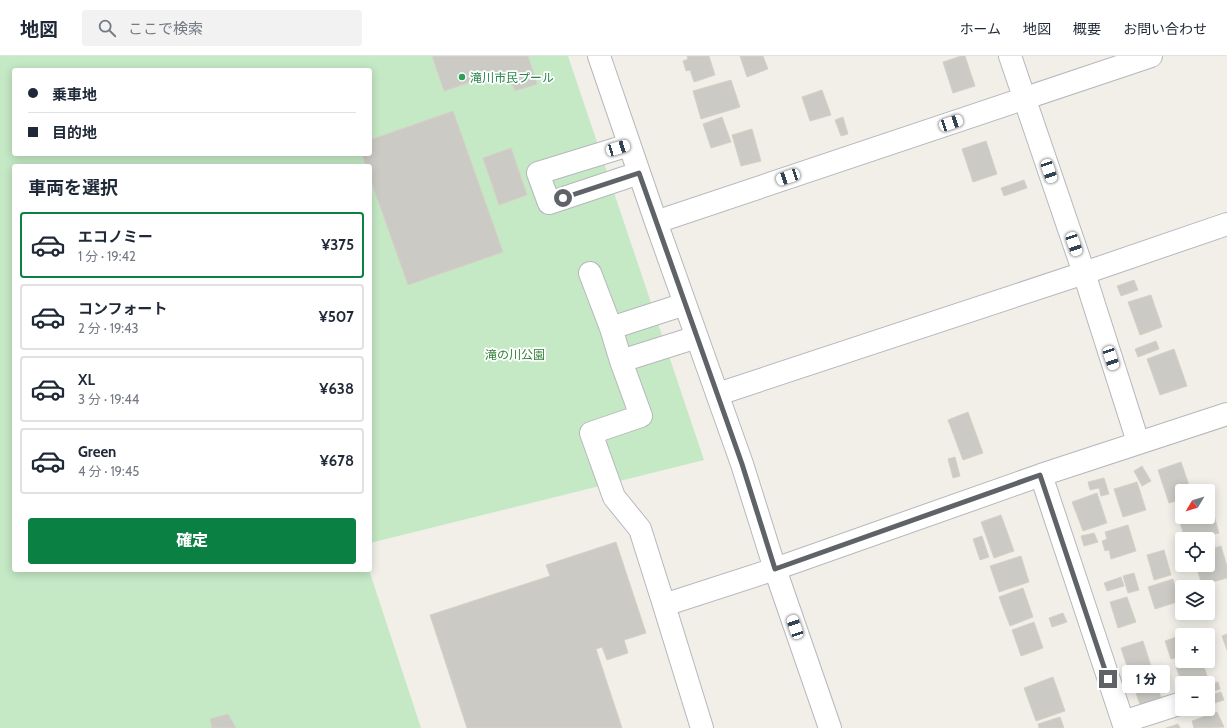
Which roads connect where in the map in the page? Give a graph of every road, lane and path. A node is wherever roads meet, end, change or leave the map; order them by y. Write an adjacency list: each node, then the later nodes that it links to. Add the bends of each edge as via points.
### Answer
1 (599, 56): 5 (street)
2 (1010, 56): 4 (street)
3 (1151, 56): 4 (street)
4 (1024, 98): 7 (street); 10 (street)
5 (629, 145): 6 (street); 6 (street, via 538,173 549,203)
6 (639, 173): 7 (street)
7 (656, 222): 11 (street)
8 (1227, 224): 10 (street)
9 (590, 273): 12 (street)
10 (1084, 273): 15 (street); 17 (street)
11 (685, 304): 12 (street); 13 (street)
12 (611, 328): 14 (street)
13 (697, 337): 14 (street); 15 (street)
14 (622, 361): 20 (street, via 641,416 591,433 614,497 640,529)
15 (718, 394): 19 (street)
16 (1227, 414): 17 (street)
17 (1138, 442): 18 (street)
18 (1040, 475): 19 (street); 22 (street)
19 (775, 569): 20 (street); 24 (street)
20 (664, 605): 23 (street)
21 (1175, 706): 22 (street)
22 (1124, 725)
23 (702, 728)
24 (830, 728)

